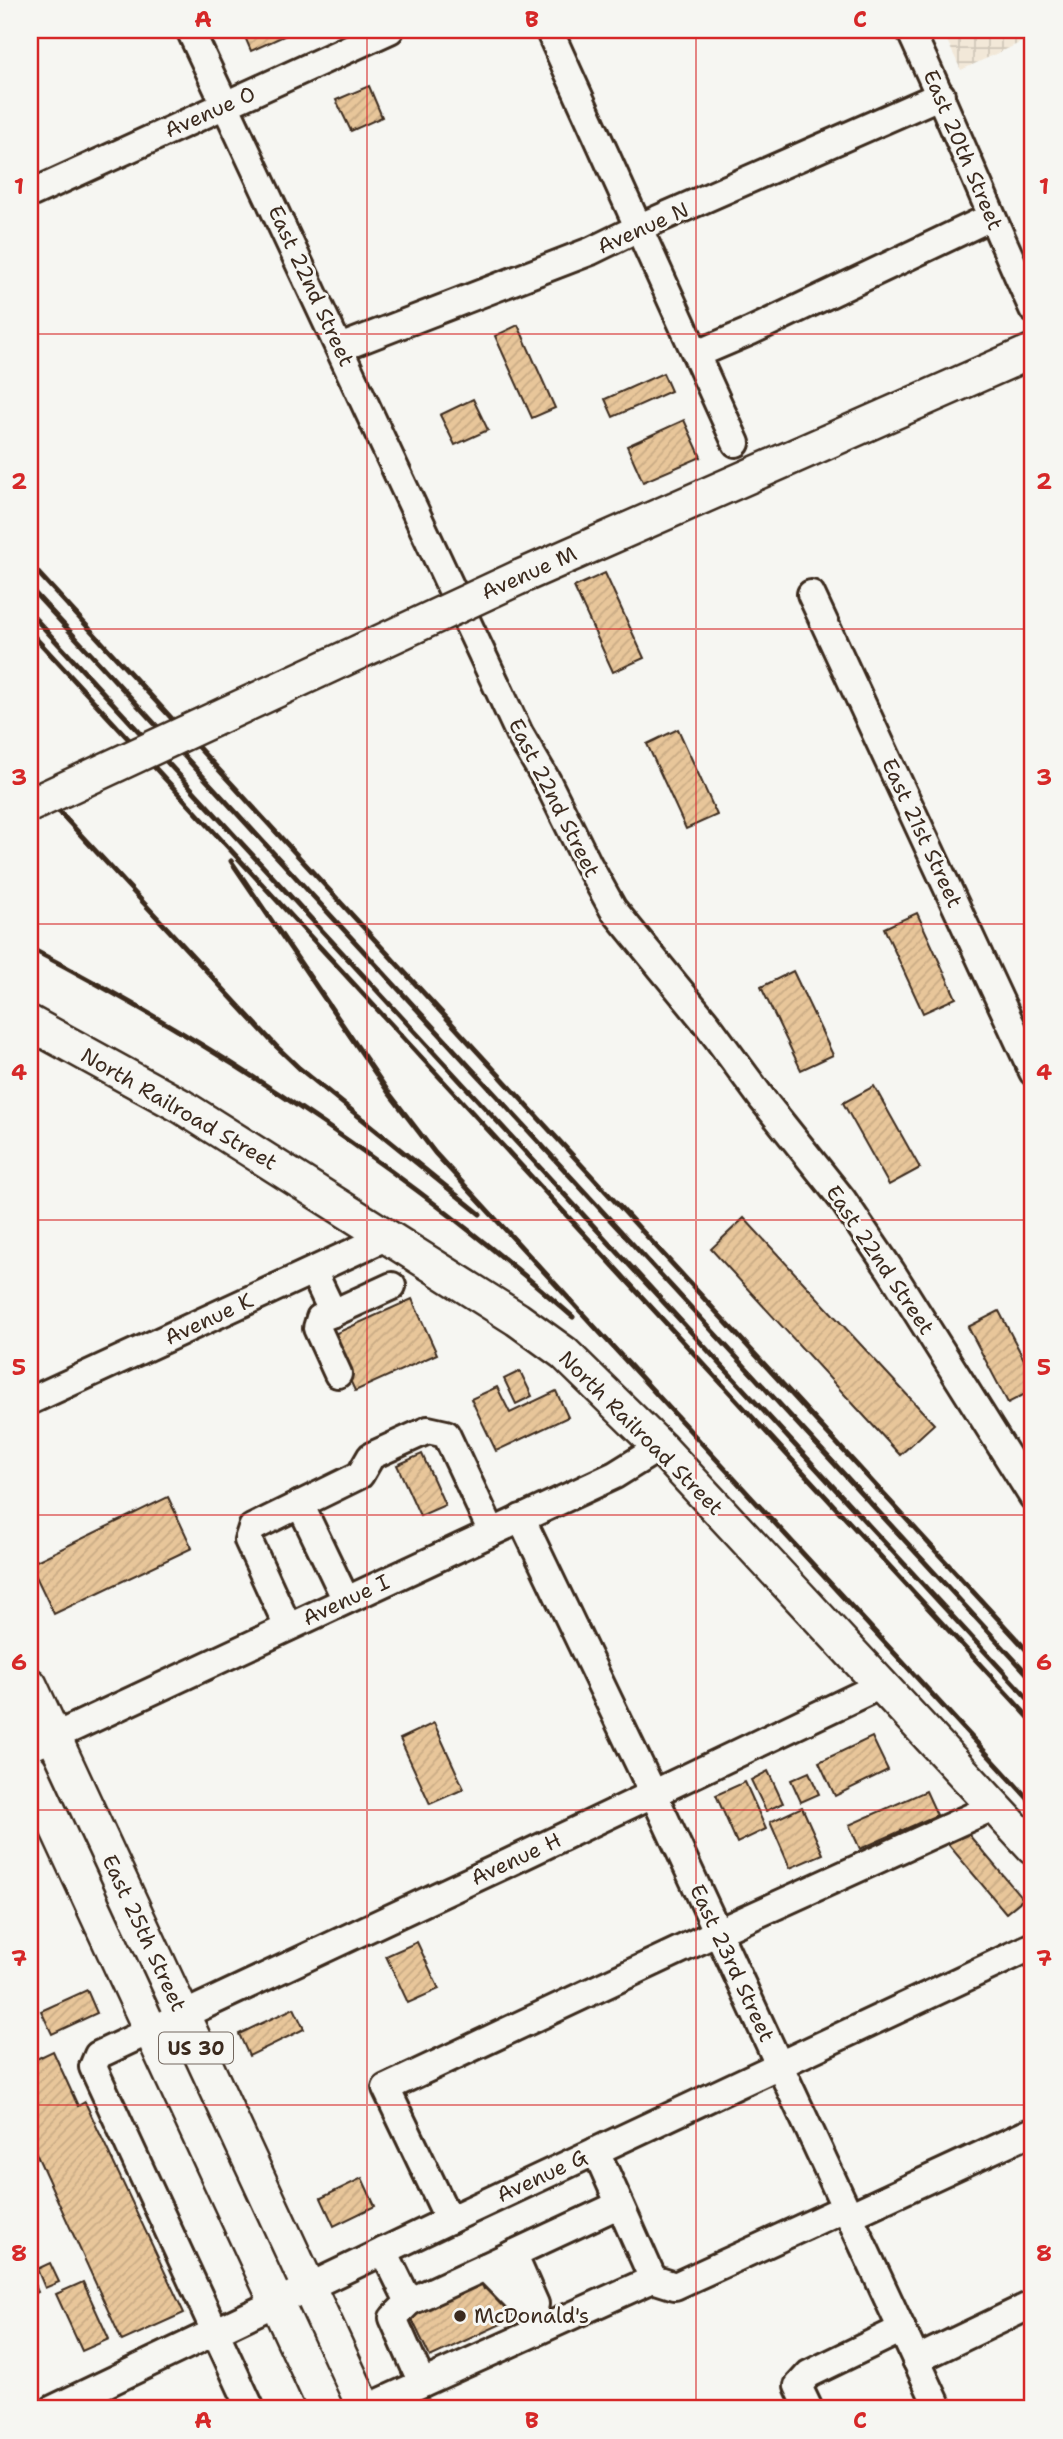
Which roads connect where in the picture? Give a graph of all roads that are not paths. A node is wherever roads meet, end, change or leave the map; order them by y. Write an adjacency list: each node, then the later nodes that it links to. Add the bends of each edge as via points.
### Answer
1 (190, 30): 6 (street, East 22nd Street)
2 (390, 30): 6 (street, Avenue O)
3 (549, 30): 9 (street)
4 (911, 30): 5 (street, East 20th Street)
5 (940, 95): 8 (street, East 20th Street); 9 (street, Avenue N)
6 (225, 105): 7 (street, Avenue O); 11 (street, East 22nd Street)
7 (30, 194)
8 (991, 217): 10 (street, East 20th Street); 13 (street)
9 (638, 228): 11 (street, Avenue N, via 591,251); 13 (street)
10 (1033, 309)
11 (340, 348): 26 (street, East 22nd Street, via 519,733 613,909 842,1199)
12 (1033, 351): 16 (main road, Avenue M, bridge, via 520,577)
13 (697, 354): 14 (street)
14 (736, 443)
15 (811, 594): 18 (street, East 21st Street)
16 (30, 805)
17 (30, 1023): 19 (main road, North Railroad Street, via 181,1106)
18 (1033, 1072)
19 (388, 1236): 20 (street, Avenue K); 25 (main road, North Railroad Street, via 564,1353)
20 (313, 1271): 22 (street); 24 (street, Avenue K)
21 (392, 1286): 22 (street)
22 (333, 1313): 23 (street, via 320,1318 317,1328)
23 (338, 1374)
24 (30, 1401)
25 (660, 1447): 28 (street, Avenue I, via 615,1475); 33 (main road, North Railroad Street)
26 (1033, 1497)
27 (300, 1504): 29 (street, via 360,1475 371,1456 428,1430 446,1434); 30 (street); 31 (street, via 252,1528 248,1540)
28 (521, 1518): 29 (street, Avenue I); 37 (street, East 23rd Street)
29 (492, 1532): 30 (street, Avenue I)
30 (346, 1600): 31 (street, Avenue I)
31 (288, 1627): 34 (street, Avenue I)
32 (30, 1685): 34 (main road, East 25th Street / US 30)
33 (881, 1685): 37 (street, Avenue H); 38 (main road, North Railroad Street)
34 (42, 1742): 35 (main road, East 25th Street / US 30)
35 (74, 1780): 36 (street); 42 (main road, East 25th Street / US 30)
36 (34, 1789): 43 (main road, East 25th Street / US 30)
37 (653, 1793): 40 (street, East 23rd Street); 42 (street, Avenue H)
38 (993, 1807): 39 (main road, North Railroad Street); 40 (street)
39 (1033, 1849)
40 (718, 1931): 44 (street, East 23rd Street); 49 (street, via 386,2088)
41 (1033, 1945): 44 (street, Avenue G)
42 (181, 2014): 43 (street, Avenue H); 54 (main road, East 25th Street / US 30)
43 (149, 2030): 55 (main road, East 25th Street / US 30); 60 (street, Avenue H, via 98,2055 93,2067)
44 (780, 2064): 46 (street, Avenue G); 48 (street, East 23rd Street)
45 (1033, 2131): 48 (street)
46 (596, 2151): 47 (street); 49 (street, Avenue G)
47 (618, 2205): 51 (street); 53 (street)
48 (847, 2212): 53 (street, via 675,2286); 59 (street, East 23rd Street)
49 (449, 2220): 50 (street, Avenue G)
50 (384, 2251): 54 (street, Avenue G); 56 (street)
51 (513, 2254): 52 (street); 58 (street, via 535,2304)
52 (485, 2267): 56 (street); 58 (street)
53 (653, 2279): 58 (street)
54 (309, 2287): 55 (street, Avenue G); 66 (main road, East 25th Street / US 30)
55 (277, 2302): 60 (street, Avenue G); 65 (main road, East 25th Street / US 30)
56 (408, 2302): 62 (street, via 393,2318)
57 (1033, 2304): 61 (street)
58 (536, 2323): 62 (street)
59 (902, 2329): 61 (street, East 23rd Street); 67 (street, via 809,2374 798,2386)
60 (216, 2331): 63 (street, Avenue G); 64 (street, Avenue H)
61 (916, 2360): 68 (street, East 23rd Street)
62 (422, 2383): 66 (street)
63 (53, 2409)
64 (251, 2409)
65 (326, 2409)
66 (365, 2409)
67 (809, 2409)
68 (939, 2409)

